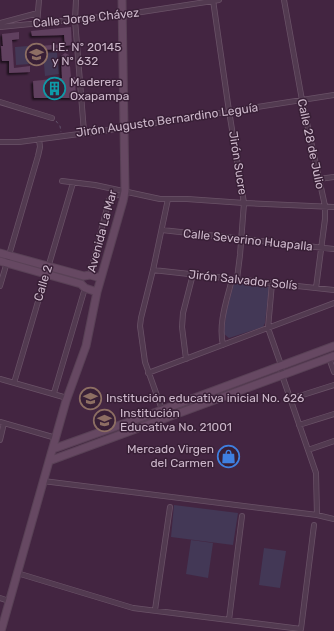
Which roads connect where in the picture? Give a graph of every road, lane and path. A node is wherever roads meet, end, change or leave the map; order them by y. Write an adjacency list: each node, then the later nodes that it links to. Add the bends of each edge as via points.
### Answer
1 (39, 0): 6 (street)
2 (76, 0): 8 (street)
3 (122, 0): 7 (street, Avenida La Mar)
4 (215, 0): 7 (street, Calle Jorge Chávez); 15 (street, Jirón Sucre)
5 (284, 0): 13 (street, Calle 28 de Julio)
6 (38, 13): 9 (street); 10 (street)
7 (122, 15): 8 (street, Calle Jorge Chávez); 17 (street, Avenida La Mar)
8 (75, 20): 10 (street, Calle Jorge Chávez); 18 (street)
9 (0, 24)
10 (37, 24): 11 (street, Calle Jorge Chávez)
11 (0, 27)
12 (334, 95): 13 (street, Jirón Augusto Bernardino Leguía)
13 (302, 100): 15 (street, Jirón Augusto Bernardino Leguía); 23 (street, Calle 28 de Julio)
14 (0, 102): 16 (street)
15 (229, 111): 17 (street, Jirón Augusto Bernardino Leguía); 28 (street, Jirón Sucre)
16 (52, 118): 19 (path, via 58,123)
17 (124, 128): 18 (street, Jirón Augusto Bernardino Leguía); 26 (street, Avenida La Mar)
18 (84, 132): 19 (street, Jirón Augusto Bernardino Leguía)
19 (62, 136): 20 (street, Jirón Augusto Bernardino Leguía)
20 (39, 139): 21 (street, Jirón Augusto Bernardino Leguía); 36 (street, via 38,156)
21 (0, 142)
22 (334, 177): 23 (street)
23 (319, 179): 29 (street, Calle 28 de Julio)
24 (62, 181): 25 (street)
25 (73, 183): 26 (street); 38 (street, Calle 2)
26 (124, 193): 27 (street); 42 (street, via 111,196 108,200); 43 (street, Avenida La Mar)
27 (168, 199): 28 (street); 31 (street)
28 (244, 203): 29 (street); 32 (street, Jirón Sucre)
29 (325, 206): 30 (street); 33 (street, Calle 28 de Julio)
30 (334, 207)
31 (162, 230): 32 (street, Calle Severino Huapalla); 39 (street)
32 (242, 239): 33 (street, Calle Severino Huapalla); 44 (street, Jirón Sucre)
33 (322, 248): 34 (street, Calle Severino Huapalla); 48 (street, Calle 28 de Julio)
34 (334, 249)
35 (0, 253): 36 (street)
36 (9, 255): 37 (street); 38 (street)
37 (3, 262): 40 (street); 46 (street)
38 (48, 266): 40 (street, Calle 2); 42 (street, via 84,276)
39 (153, 270): 41 (street, Jirón Salvador Solís); 59 (street, via 140,326)
40 (45, 274): 47 (street, via 81,284); 62 (street, Calle 2)
41 (193, 274): 44 (street, Jirón Salvador Solís); 56 (street, via 183,313)
42 (90, 275): 43 (street)
43 (101, 278): 50 (street, Avenida La Mar)
44 (234, 279): 45 (street, Jirón Salvador Solís); 53 (street, Jirón Sucre, via 222,325)
45 (272, 283): 48 (street, Jirón Salvador Solís); 52 (street)
46 (0, 286)
47 (85, 288): 50 (street); 64 (street)
48 (316, 288): 49 (street, Jirón Salvador Solís)
49 (334, 290)
50 (97, 292): 65 (street, Avenida La Mar, via 86,346)
51 (334, 303): 52 (street)
52 (268, 328): 53 (street); 57 (street)
53 (223, 345): 56 (street)
54 (334, 346): 57 (street)
55 (331, 357): 58 (street); 60 (street)
56 (186, 359): 59 (street)
57 (281, 365): 60 (street); 67 (street)
58 (334, 372)
59 (148, 373): 67 (street)
60 (282, 375): 66 (street); 69 (street)
61 (0, 379): 62 (street)
62 (14, 383): 64 (street)
63 (334, 385): 66 (street)
64 (54, 393): 65 (street)
65 (67, 398): 72 (street, Avenida La Mar)
66 (290, 399): 71 (street)
67 (162, 410): 69 (street); 75 (street)
68 (334, 414): 71 (street)
69 (165, 418): 77 (street)
70 (2, 423): 72 (street); 73 (street)
71 (299, 425): 76 (street)
72 (56, 438): 75 (street, Avenida La Mar)
73 (0, 440)
74 (334, 441): 76 (street)
75 (53, 449): 77 (street, Avenida La Mar)
76 (308, 450): 80 (street, via 316,473)
77 (49, 461): 78 (street, Avenida La Mar)
78 (43, 481): 80 (street); 84 (street, Avenida La Mar)
79 (170, 507): 87 (street)
80 (317, 515): 82 (street)
81 (242, 516): 88 (street)
82 (334, 519)
83 (314, 525): 88 (street, via 301,629)
84 (17, 573): 86 (street, Avenida La Mar); 87 (street, via 133,608)
85 (0, 598): 86 (street)
86 (9, 601): 89 (street, Avenida La Mar)
87 (155, 610): 88 (street)
88 (229, 620)
89 (1, 631)

